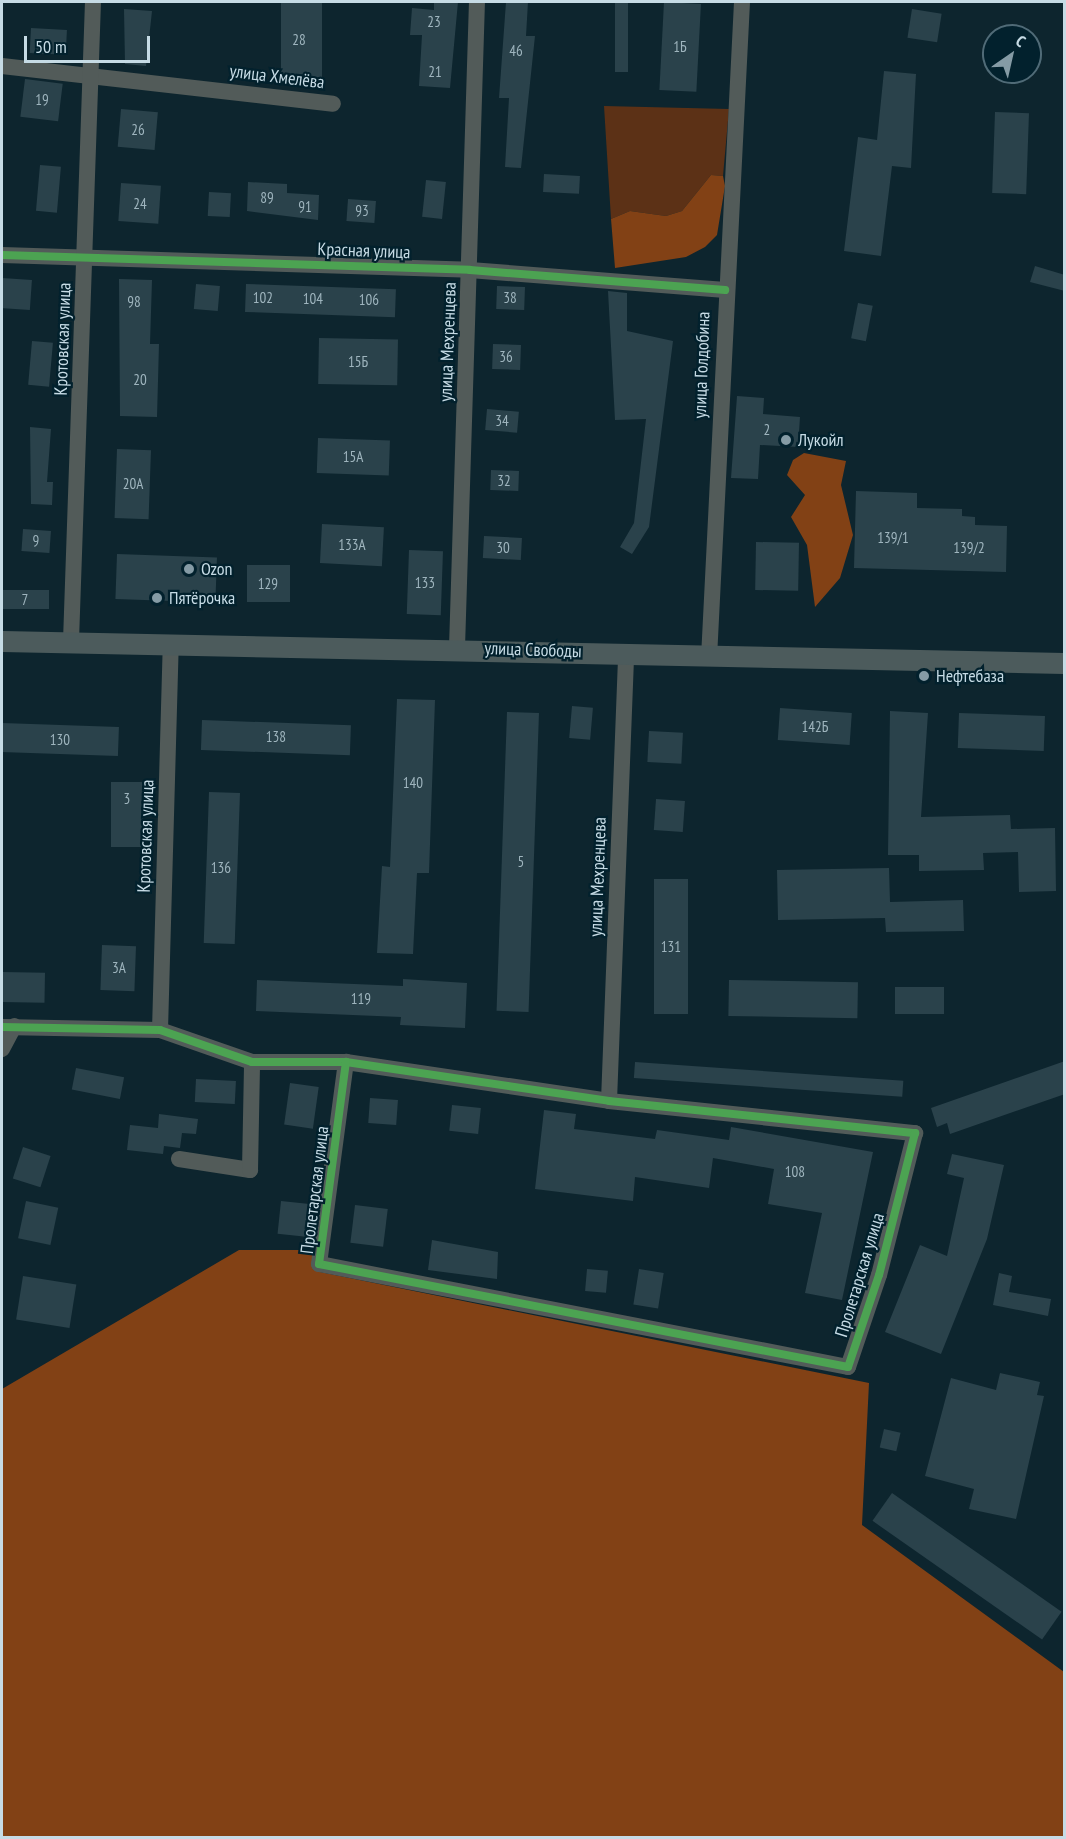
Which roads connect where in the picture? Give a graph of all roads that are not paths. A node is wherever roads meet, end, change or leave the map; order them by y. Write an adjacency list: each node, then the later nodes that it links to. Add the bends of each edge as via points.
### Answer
1 (93, 2): 5 (street, Кротовская улица)
2 (477, 2): 9 (street, улица Мехренцева)
3 (742, 2): 10 (street, улица Голдобина)
4 (2, 66): 5 (street, улица Хмелёва)
5 (92, 73): 6 (street, улица Хмелёва); 8 (street, Кротовская улица)
6 (333, 104)
7 (2, 255): 8 (street, Красная улица)
8 (86, 256): 9 (street, Красная улица); 12 (street, Кротовская улица)
9 (470, 270): 10 (street, Красная улица); 14 (street, улица Мехренцева)
10 (725, 290): 16 (street, улица Голдобина)
11 (2, 641): 12 (main road, улица Свободы)
12 (71, 641): 13 (main road, улица Свободы)
13 (171, 643): 14 (main road, улица Свободы); 19 (street, Кротовская улица)
14 (457, 648): 15 (main road, улица Свободы)
15 (626, 653): 16 (main road, улица Свободы); 23 (street, улица Мехренцева)
16 (709, 658): 17 (main road, улица Свободы)
17 (1065, 663)
18 (8, 1026): 19 (street, Пролетарская улица); 20 (street)
19 (160, 1030): 21 (street, Пролетарская улица)
20 (2, 1049)
21 (252, 1062): 22 (street, Пролетарская улица); 24 (street, via 250,1170)
22 (346, 1062): 23 (street, Пролетарская улица); 23 (street, Пролетарская улица, via 319,1264 848,1367 879,1275 915,1133)
23 (609, 1101)
24 (179, 1159)

